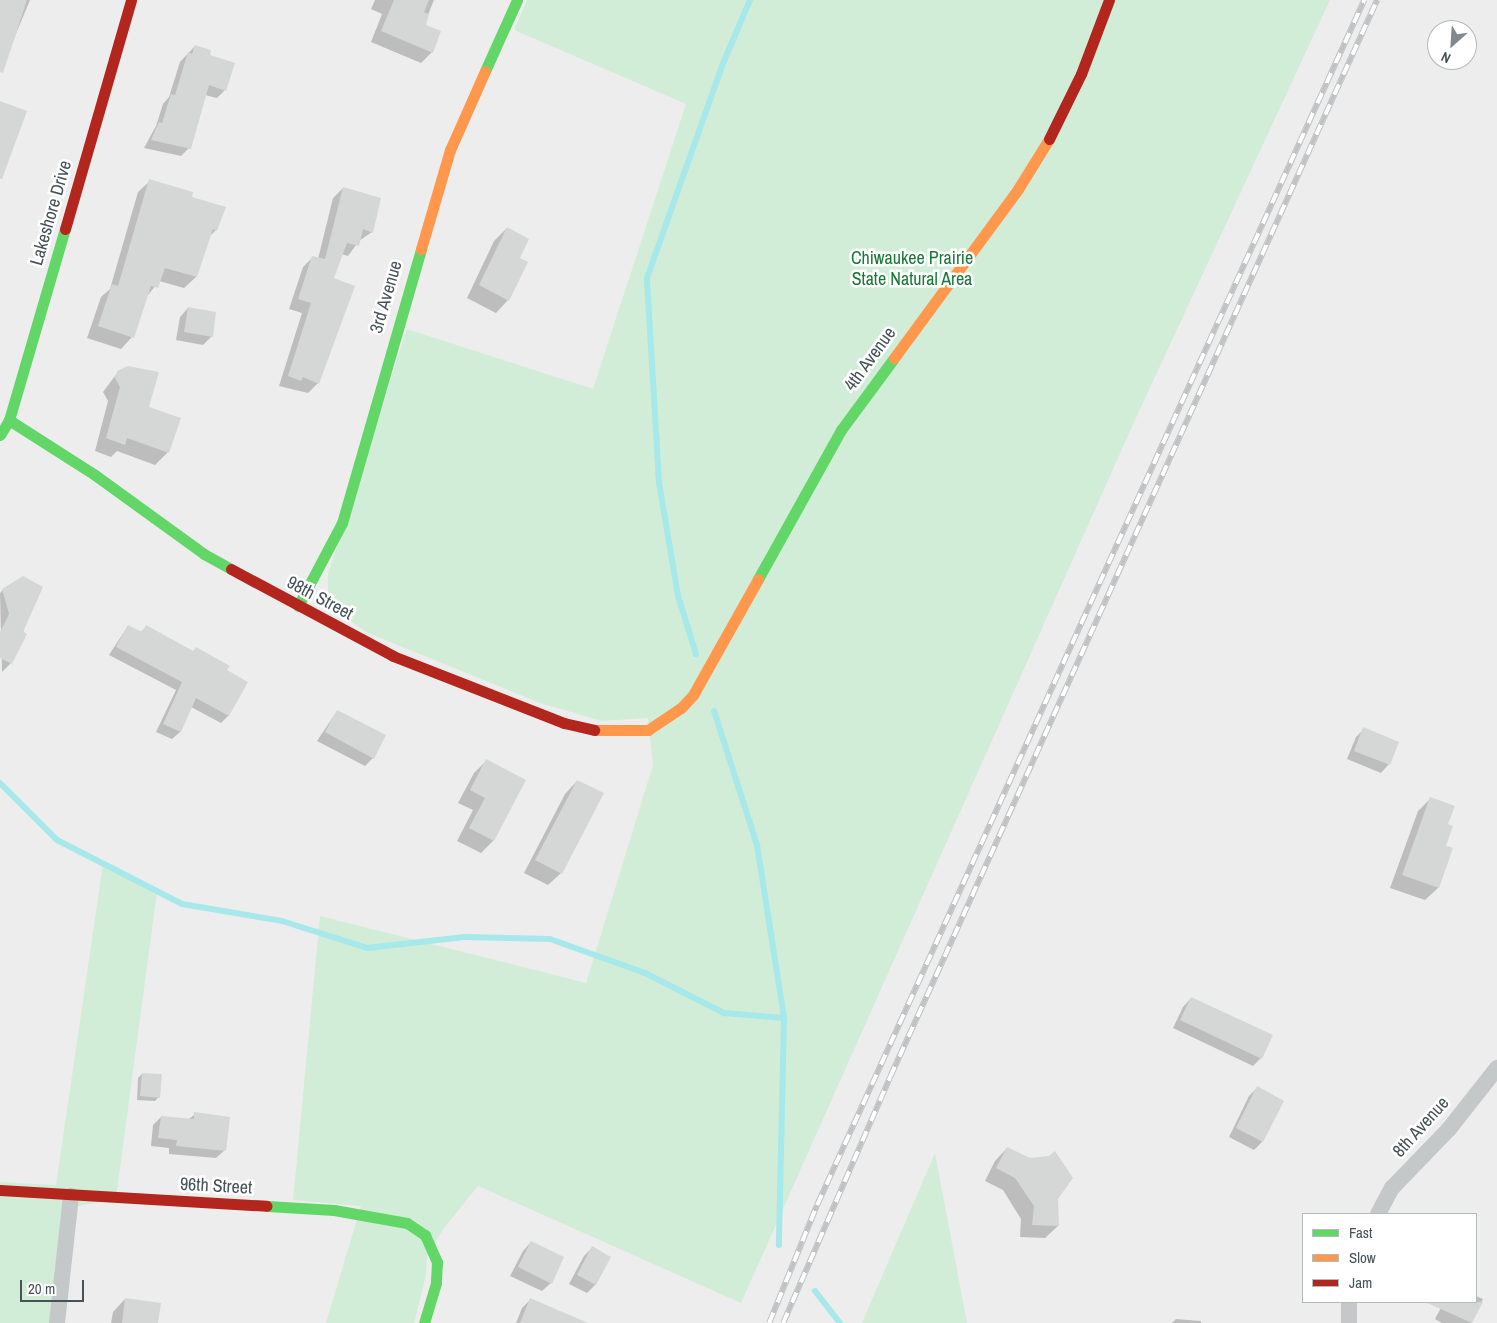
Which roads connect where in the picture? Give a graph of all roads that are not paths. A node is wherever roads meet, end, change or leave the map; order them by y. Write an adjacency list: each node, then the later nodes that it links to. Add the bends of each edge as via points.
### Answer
1 (131, 0): 4 (street, Lakeshore Drive)
2 (517, 0): 6 (street, 3rd Avenue, via 450,150 342,523)
3 (1109, 0): 7 (street, 4th Avenue, via 1082,74 1051,136 1018,189 841,430 693,695 681,708)
4 (9, 420): 5 (street, Lakeshore Drive); 6 (street, 98th Street, via 95,475 204,554)
5 (0, 435)
6 (298, 606): 7 (street, 98th Street, via 393,656 515,706 593,730)
7 (648, 730)
8 (1497, 1068): 11 (street, 8th Avenue, via 1449,1129 1392,1188)
9 (0, 1190): 10 (street, 96th Street)
10 (71, 1196): 13 (street); 14 (street, 96th Street, via 334,1210 407,1223 425,1235 437,1262 436,1283)
11 (1379, 1213)
12 (1349, 1303): 15 (street)
13 (57, 1323)
14 (424, 1323)
15 (1350, 1323)

